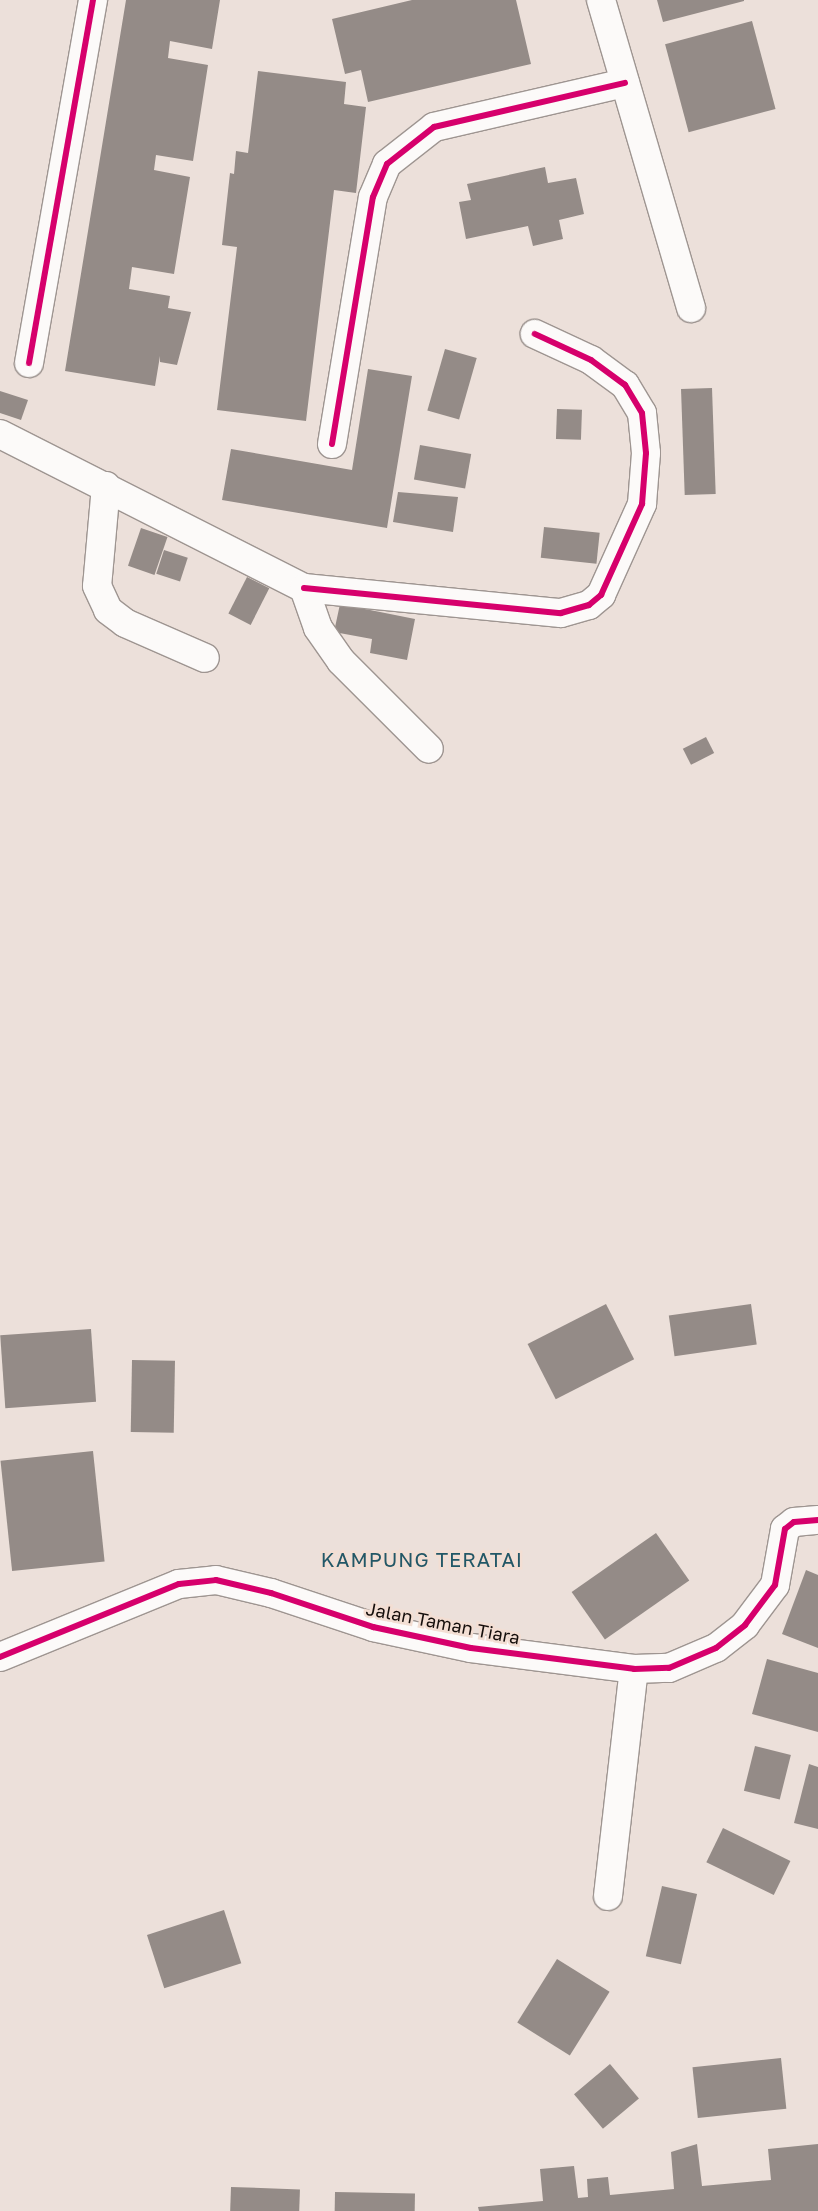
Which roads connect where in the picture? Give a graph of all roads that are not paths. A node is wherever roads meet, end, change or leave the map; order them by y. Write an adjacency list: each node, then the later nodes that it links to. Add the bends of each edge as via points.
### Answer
1 (93, 0): 6 (street)
2 (601, 0): 3 (street)
3 (625, 83): 4 (street); 8 (street, via 434,127 387,164 373,198)
4 (691, 308)
5 (534, 334): 10 (street, via 591,360 625,385 642,413 646,453 642,504 601,595 583,608 561,613)
6 (29, 363)
7 (0, 434): 9 (street)
8 (332, 444)
9 (106, 486): 10 (street); 11 (street, via 97,586 104,603 125,623)
10 (304, 588): 12 (street, via 318,628 341,661)
11 (205, 658)
12 (429, 749)
13 (818, 1520): 15 (street, Jalan Taman Tiara, via 794,1522 785,1529 775,1585 745,1625 694,1660 669,1668)
14 (0, 1657): 15 (street, Jalan Taman Tiara, via 179,1584 216,1580 270,1593 374,1627 471,1648)
15 (634, 1669): 16 (street)
16 (608, 1896)

